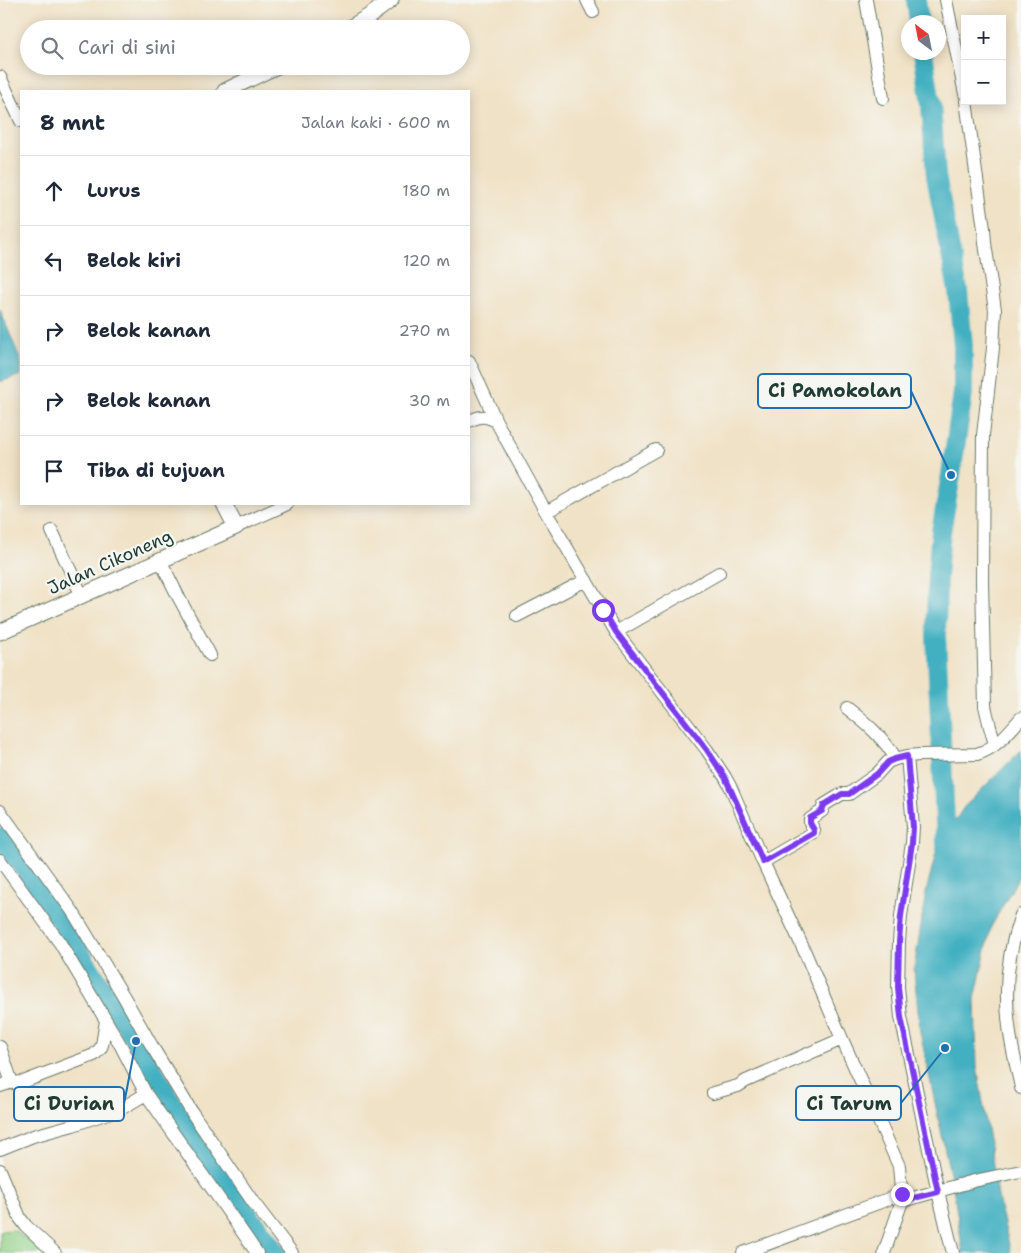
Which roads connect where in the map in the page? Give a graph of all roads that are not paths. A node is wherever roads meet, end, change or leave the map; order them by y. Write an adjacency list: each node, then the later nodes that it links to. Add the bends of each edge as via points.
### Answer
1 (391, 0): 6 (street)
2 (587, 0): 5 (street)
3 (866, 0): 11 (street)
4 (946, 0): 7 (street)
5 (593, 12)
6 (363, 20)
7 (961, 74)
8 (258, 75): 10 (street)
9 (0, 77): 13 (street)
10 (227, 90)
11 (883, 98)
12 (967, 105): 33 (street, via 995,310 982,435 985,706)
13 (20, 119)
14 (470, 363): 16 (street)
15 (470, 421): 16 (street, via 488,417)
16 (496, 421): 20 (street)
17 (656, 450): 20 (street)
18 (225, 505): 21 (street)
19 (285, 505): 21 (street)
20 (546, 512): 25 (street)
21 (236, 527): 23 (street, Jalan Cikoneng)
22 (52, 531): 26 (street)
23 (160, 560): 26 (street, Jalan Cikoneng); 30 (street)
24 (719, 573): 29 (street)
25 (586, 580): 27 (street); 29 (street)
26 (82, 596): 28 (street, Jalan Cikoneng)
27 (517, 616)
28 (0, 632)
29 (616, 632): 37 (street, via 725,777)
30 (210, 655)
31 (847, 708): 34 (street)
32 (1021, 718): 33 (street)
33 (995, 744): 34 (street, via 977,754)
34 (902, 758): 37 (street, via 888,762 849,794 842,794 824,805 822,811 810,818 814,833); 49 (street, via 913,827 901,916 898,987 901,1017)
35 (0, 811): 53 (street, via 73,912 193,1114)
36 (0, 860): 39 (street, via 60,943)
37 (763, 862): 40 (street)
38 (1021, 915): 43 (street, via 1010,955 1006,988 1009,1028)
39 (106, 1021): 42 (street, via 100,1049 94,1055 23,1082); 45 (street)
40 (842, 1040): 44 (street, via 738,1086); 50 (street, via 899,1166)
41 (0, 1047): 42 (street, via 10,1077)
42 (4, 1084)
43 (1021, 1088)
44 (713, 1093)
45 (146, 1094): 46 (street, via 122,1108); 52 (street)
46 (0, 1149)
47 (0, 1170): 51 (street, via 20,1218)
48 (1021, 1171): 49 (street)
49 (940, 1191): 50 (street); 56 (street)
50 (902, 1197): 54 (street); 55 (street)
51 (55, 1253)
52 (257, 1253)
53 (292, 1253)
54 (743, 1253)
55 (884, 1253)
56 (953, 1253)

